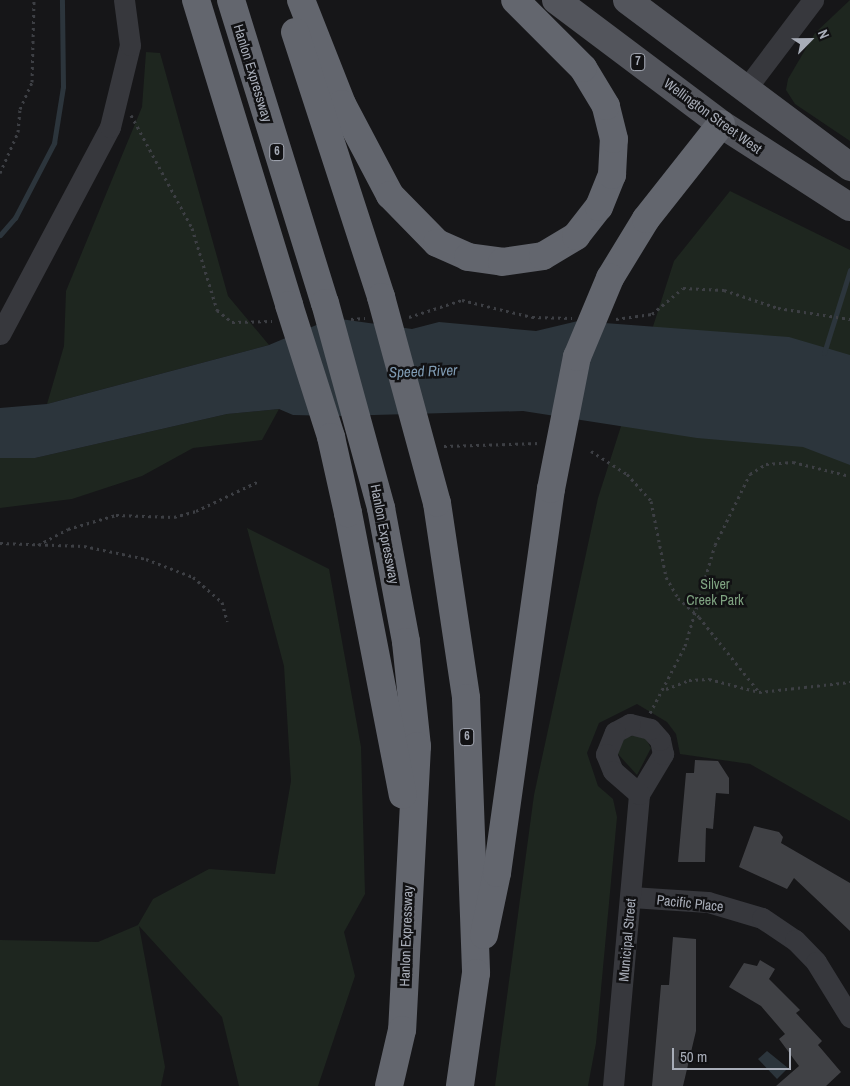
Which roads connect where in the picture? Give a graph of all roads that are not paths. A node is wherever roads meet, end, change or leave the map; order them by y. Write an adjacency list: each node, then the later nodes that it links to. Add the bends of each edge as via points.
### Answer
1 (124, 0): 14 (street, via 130,45 110,126)
2 (196, 0): 16 (highway, bridge, via 286,313 331,437)
3 (231, 0): 16 (highway, Hanlon Expressway / 6, bridge, via 334,311 381,508 406,642 417,746)
4 (285, 0): 18 (highway, 6, bridge, via 437,503 466,698)
5 (301, 0): 6 (highway, via 342,104 390,195 437,243 468,257 502,262 542,256 576,236 598,207 612,175 614,140 606,106 583,68)
6 (516, 0)
7 (556, 0): 11 (main road, Wellington Street West / 7)
8 (627, 0): 10 (main road)
9 (813, 0): 10 (street)
10 (745, 90): 11 (main road); 12 (main road)
11 (721, 124): 13 (main road, Wellington Street West / 7); 18 (highway, bridge, via 646,218 610,278 577,357 551,489 498,873)
12 (850, 167)
13 (850, 207)
14 (0, 334)
15 (639, 794): 17 (street, Municipal Street)
16 (410, 836): 20 (highway, Hanlon Expressway / 6, via 402,1030)
17 (631, 897): 19 (street, Pacific Place, via 708,902 762,918 795,940 816,962); 22 (street, Municipal Street)
18 (476, 973): 21 (highway, 6)
19 (850, 1017)
20 (389, 1086)
21 (460, 1086)
22 (613, 1086)

